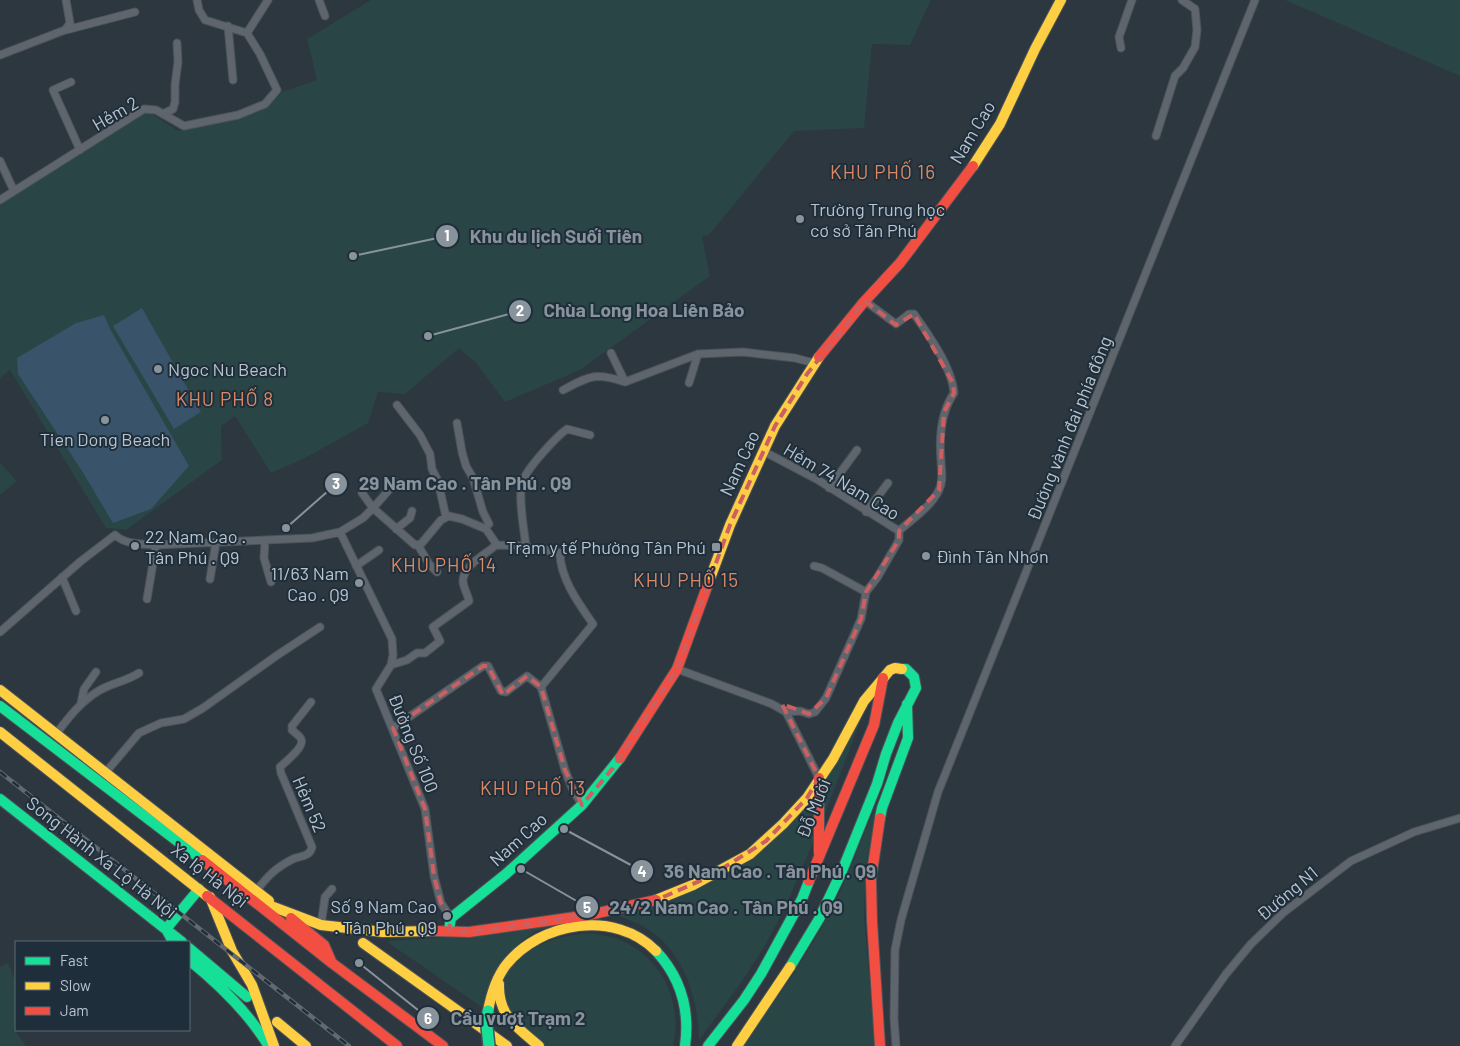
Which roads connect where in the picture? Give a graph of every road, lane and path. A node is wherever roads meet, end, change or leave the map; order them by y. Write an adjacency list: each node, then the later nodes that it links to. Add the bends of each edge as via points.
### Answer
1 (66, 0): 12 (street, via 70,23)
2 (197, 0): 11 (street, via 205,20)
3 (268, 0): 13 (street)
4 (318, 0): 10 (street)
5 (1061, 0): 25 (main road, Nam Cao, via 1000,124 982,153 900,263)
6 (1132, 0): 15 (street, via 1119,36)
7 (1182, 0): 20 (street, via 1195,9 1195,47 1175,76)
8 (1255, 0): 125 (street, Đường vành đai phía đông, via 938,792 901,920 896,950)
9 (135, 12): 12 (street)
10 (326, 16)
11 (228, 26): 13 (street); 17 (street)
12 (65, 30): 16 (street)
13 (247, 33): 19 (street, Hẻm 2, via 277,90 264,104 238,115 184,126)
14 (177, 43): 19 (street, via 175,102 173,108)
15 (1122, 48)
16 (0, 55)
17 (233, 80)
18 (71, 82): 21 (street, via 53,90)
19 (163, 114): 21 (street, Hẻm 2, via 144,109)
20 (1156, 136)
21 (80, 150): 23 (street, Hẻm 2)
22 (0, 161): 23 (street)
23 (14, 191): 24 (street, Hẻm 2)
24 (0, 200)
25 (865, 301): 28 (main road, Nam Cao); 47 (street, via 896,324 914,314 954,383 954,393 944,412 940,490)
26 (611, 352): 29 (street)
27 (698, 354): 28 (street, via 743,352); 29 (street); 30 (street)
28 (814, 363): 36 (main road, Nam Cao)
29 (625, 382): 31 (street, via 596,375)
30 (689, 384)
31 (563, 390)
32 (397, 405): 44 (street, via 430,454)
33 (456, 423): 45 (street, via 464,459)
34 (590, 435): 54 (street, via 567,429 552,442 522,482)
35 (858, 450): 39 (street)
36 (763, 451): 39 (street, Hẻm 74 Nam Cao); 68 (main road, Nam Cao, via 730,525)
37 (396, 482): 41 (street)
38 (888, 483): 43 (street)
39 (829, 488): 43 (street, Hẻm 74 Nam Cao)
40 (362, 493): 41 (street)
41 (373, 508): 46 (street); 48 (street)
42 (412, 511): 46 (street, via 410,518)
43 (866, 512): 47 (street, Hẻm 74 Nam Cao)
44 (446, 517): 45 (street, via 462,518); 52 (street)
45 (488, 527): 53 (street)
46 (396, 528): 52 (street)
47 (898, 531): 62 (street, Hẻm 74 Nam Cao, via 899,540)
48 (340, 532): 49 (street, via 312,538); 56 (street)
49 (265, 540): 50 (street); 61 (street, via 264,558)
50 (216, 542): 51 (street); 60 (street)
51 (156, 545): 59 (street, via 131,542 115,535); 63 (street)
52 (418, 545): 58 (street)
53 (496, 545): 54 (street); 67 (street, via 471,564 463,576 469,601 433,627 440,641 424,653 417,653)
54 (526, 546): 72 (street, via 560,553 560,563 570,585 593,624)
55 (379, 550): 56 (street)
56 (356, 566): 67 (street, via 392,639)
57 (814, 566): 62 (street)
58 (437, 572)
59 (62, 576): 64 (street); 66 (street)
60 (210, 579)
61 (271, 582)
62 (866, 592): 79 (street, via 861,619 826,698 815,712)
63 (147, 599)
64 (76, 611)
65 (320, 627): 84 (street, via 203,708 184,719 161,723 139,733)
66 (0, 632)
67 (391, 666): 80 (street, Đường Số 100, via 376,689)
68 (677, 669): 79 (street); 87 (main road, Nam Cao, via 613,768)
69 (96, 672): 76 (street, via 84,688)
70 (139, 673): 76 (street, via 101,689)
71 (883, 678): 73 (main road); 77 (main road, via 895,668 906,669 914,677 916,688); 92 (main road, Đỗ Mười, via 874,725)
72 (541, 687): 80 (street, via 527,676 506,692 501,691 488,666 483,666); 87 (street, via 565,770)
73 (873, 689): 85 (main road); 91 (main road, Đỗ Mười, via 868,719)
74 (0, 690): 82 (main road, Xa lộ Hà Nội)
75 (310, 702): 95 (street, Hẻm 52, via 292,726 302,742 300,748 280,767 312,847 309,853 272,871)
76 (81, 703): 82 (street)
77 (907, 704): 83 (main road); 124 (main road, via 908,738 882,808 871,879)
78 (0, 706): 90 (main road, Xa lộ Hà Nội)
79 (786, 712): 85 (street)
80 (392, 728): 98 (street, Đường Số 100, via 425,809 434,876 441,903)
81 (0, 732): 93 (main road, Xa lộ Hà Nội)
82 (56, 734): 84 (main road, Xa lộ Hà Nội)
83 (886, 754): 122 (main road, via 810,921 785,964); 123 (main road, via 878,784 831,895 773,994)
84 (106, 772): 88 (main road, Xa lộ Hà Nội)
85 (819, 778): 91 (main road); 101 (main road, via 748,848 677,887 623,904)
86 (0, 799): 100 (main road, Song Hành Xa Lộ Hà Nội)
87 (582, 805): 98 (main road, Nam Cao)
88 (161, 816): 90 (main road); 95 (main road, Xa lộ Hà Nội)
89 (1460, 818): 126 (street, Đường N1, via 1414,832 1351,861 1283,913 1230,969)
90 (174, 838): 95 (main road, Xa lộ Hà Nội)
91 (820, 841): 92 (main road); 120 (main road, Đỗ Mười, via 768,947)
92 (818, 862): 121 (main road, Đỗ Mười, via 802,899 761,974)
93 (199, 889): 96 (main road, Xa lộ Hà Nội); 100 (main road)
94 (332, 889): 99 (street, via 325,897)
95 (253, 894): 97 (main road); 107 (main road, Xa lộ Hà Nội)
96 (210, 897): 112 (main road, via 232,951 252,985); 114 (main road, Xa lộ Hà Nội)
97 (279, 910): 99 (main road); 107 (main road, Xa lộ Hà Nội, via 324,945)
98 (452, 918): 101 (main road)
99 (321, 925): 101 (main road, via 383,932)
100 (166, 929): 102 (main road); 103 (main road, Song Hành Xa Lộ Hà Nội)
101 (449, 930)
102 (172, 941)
103 (181, 941)
104 (363, 943): 117 (main road)
105 (190, 949): 109 (main road)
106 (190, 961): 111 (main road, via 220,984 251,1019)
107 (332, 963): 115 (main road, Xa lộ Hà Nội)
108 (500, 975): 116 (main road, bridge, via 488,1011); 118 (main road, via 498,993 504,1015); 119 (main road, via 527,945 556,931 588,925 623,930 654,948 675,977 686,1006)
109 (247, 997)
110 (277, 1022): 113 (main road)
111 (268, 1046)
112 (274, 1046)
113 (306, 1046)
114 (397, 1046)
115 (443, 1046)
116 (489, 1046)
117 (507, 1046)
118 (539, 1046)
119 (685, 1046)
120 (699, 1046)
121 (708, 1046)
122 (728, 1046)
123 (737, 1046)
124 (880, 1046)
125 (896, 1046)
126 (1175, 1046)

